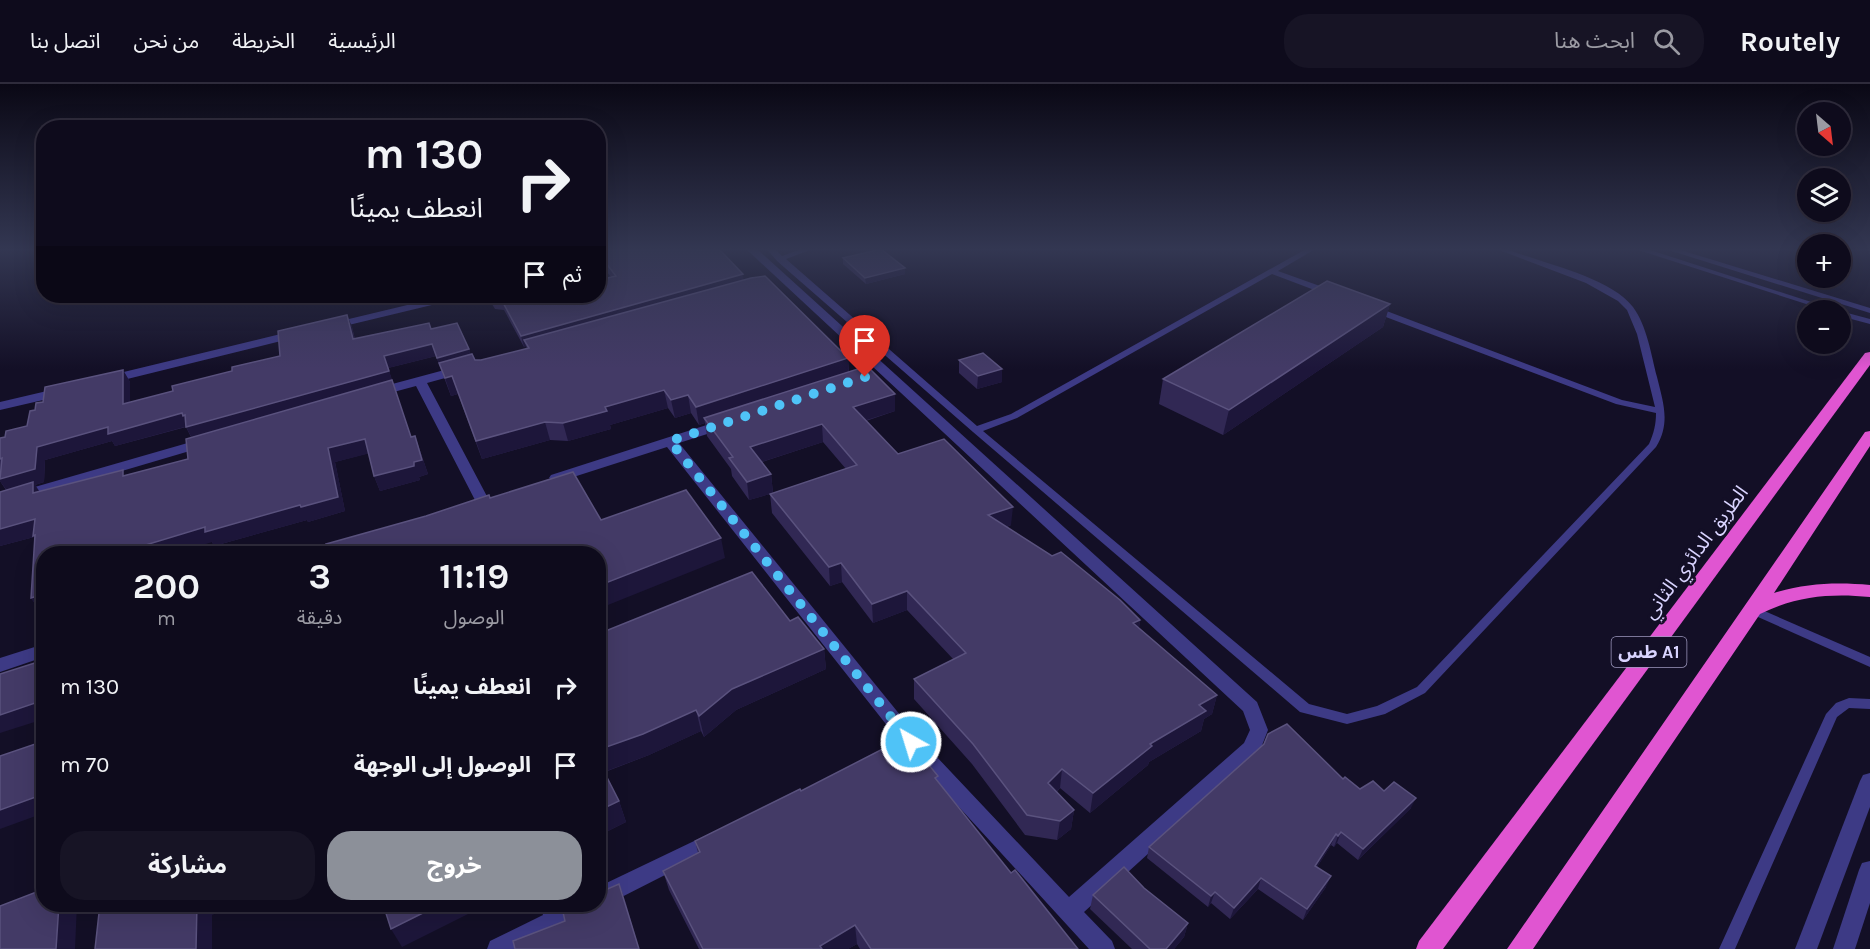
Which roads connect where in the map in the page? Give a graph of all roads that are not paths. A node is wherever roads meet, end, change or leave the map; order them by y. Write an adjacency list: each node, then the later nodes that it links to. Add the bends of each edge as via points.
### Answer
1 (788, 288): 41 (street, via 1251,707 1259,730 1252,748)
2 (814, 288): 22 (lane)
3 (1244, 288): 22 (lane, via 1014,416)
4 (1317, 288): 8 (lane)
5 (1605, 288): 20 (lane, via 1629,306 1640,328)
6 (1763, 288): 9 (lane)
7 (1796, 288): 12 (lane)
8 (1340, 297)
9 (1800, 300)
10 (428, 303): 19 (street)
11 (1363, 305): 20 (lane, via 1619,402)
12 (1870, 311)
13 (1851, 316): 14 (lane)
14 (1870, 322)
15 (1870, 356): 45 (highway, الطريق الدائري الثاني / طس A1)
16 (477, 365): 17 (street)
17 (420, 381): 18 (street); 28 (street)
18 (364, 397)
19 (0, 406)
20 (1661, 411): 22 (lane, via 1661,432 1653,445 1421,690 1380,710 1347,719 1305,708)
21 (738, 419): 25 (street)
22 (976, 430)
23 (1870, 435): 30 (highway, طس A1)
24 (216, 439): 27 (street)
25 (670, 441): 26 (street); 35 (street, via 770,576)
26 (538, 484)
27 (0, 502)
28 (483, 502)
29 (1870, 591): 30 (highway, via 1808,591 1768,601)
30 (1753, 610): 32 (lane); 46 (highway, طس A1)
31 (36, 653): 33 (street)
32 (1870, 662)
33 (0, 664)
34 (1870, 704): 47 (lane, via 1853,701 1840,705 1832,714)
35 (911, 742): 36 (street); 41 (street)
36 (890, 753)
37 (1870, 782): 48 (street)
38 (734, 831): 40 (street)
39 (1870, 870): 49 (street)
40 (606, 894)
41 (1069, 911): 44 (street)
42 (553, 912): 43 (street)
43 (498, 949)
44 (1104, 949)
45 (1428, 949)
46 (1519, 949)
47 (1726, 949)
48 (1806, 949)
49 (1844, 949)

